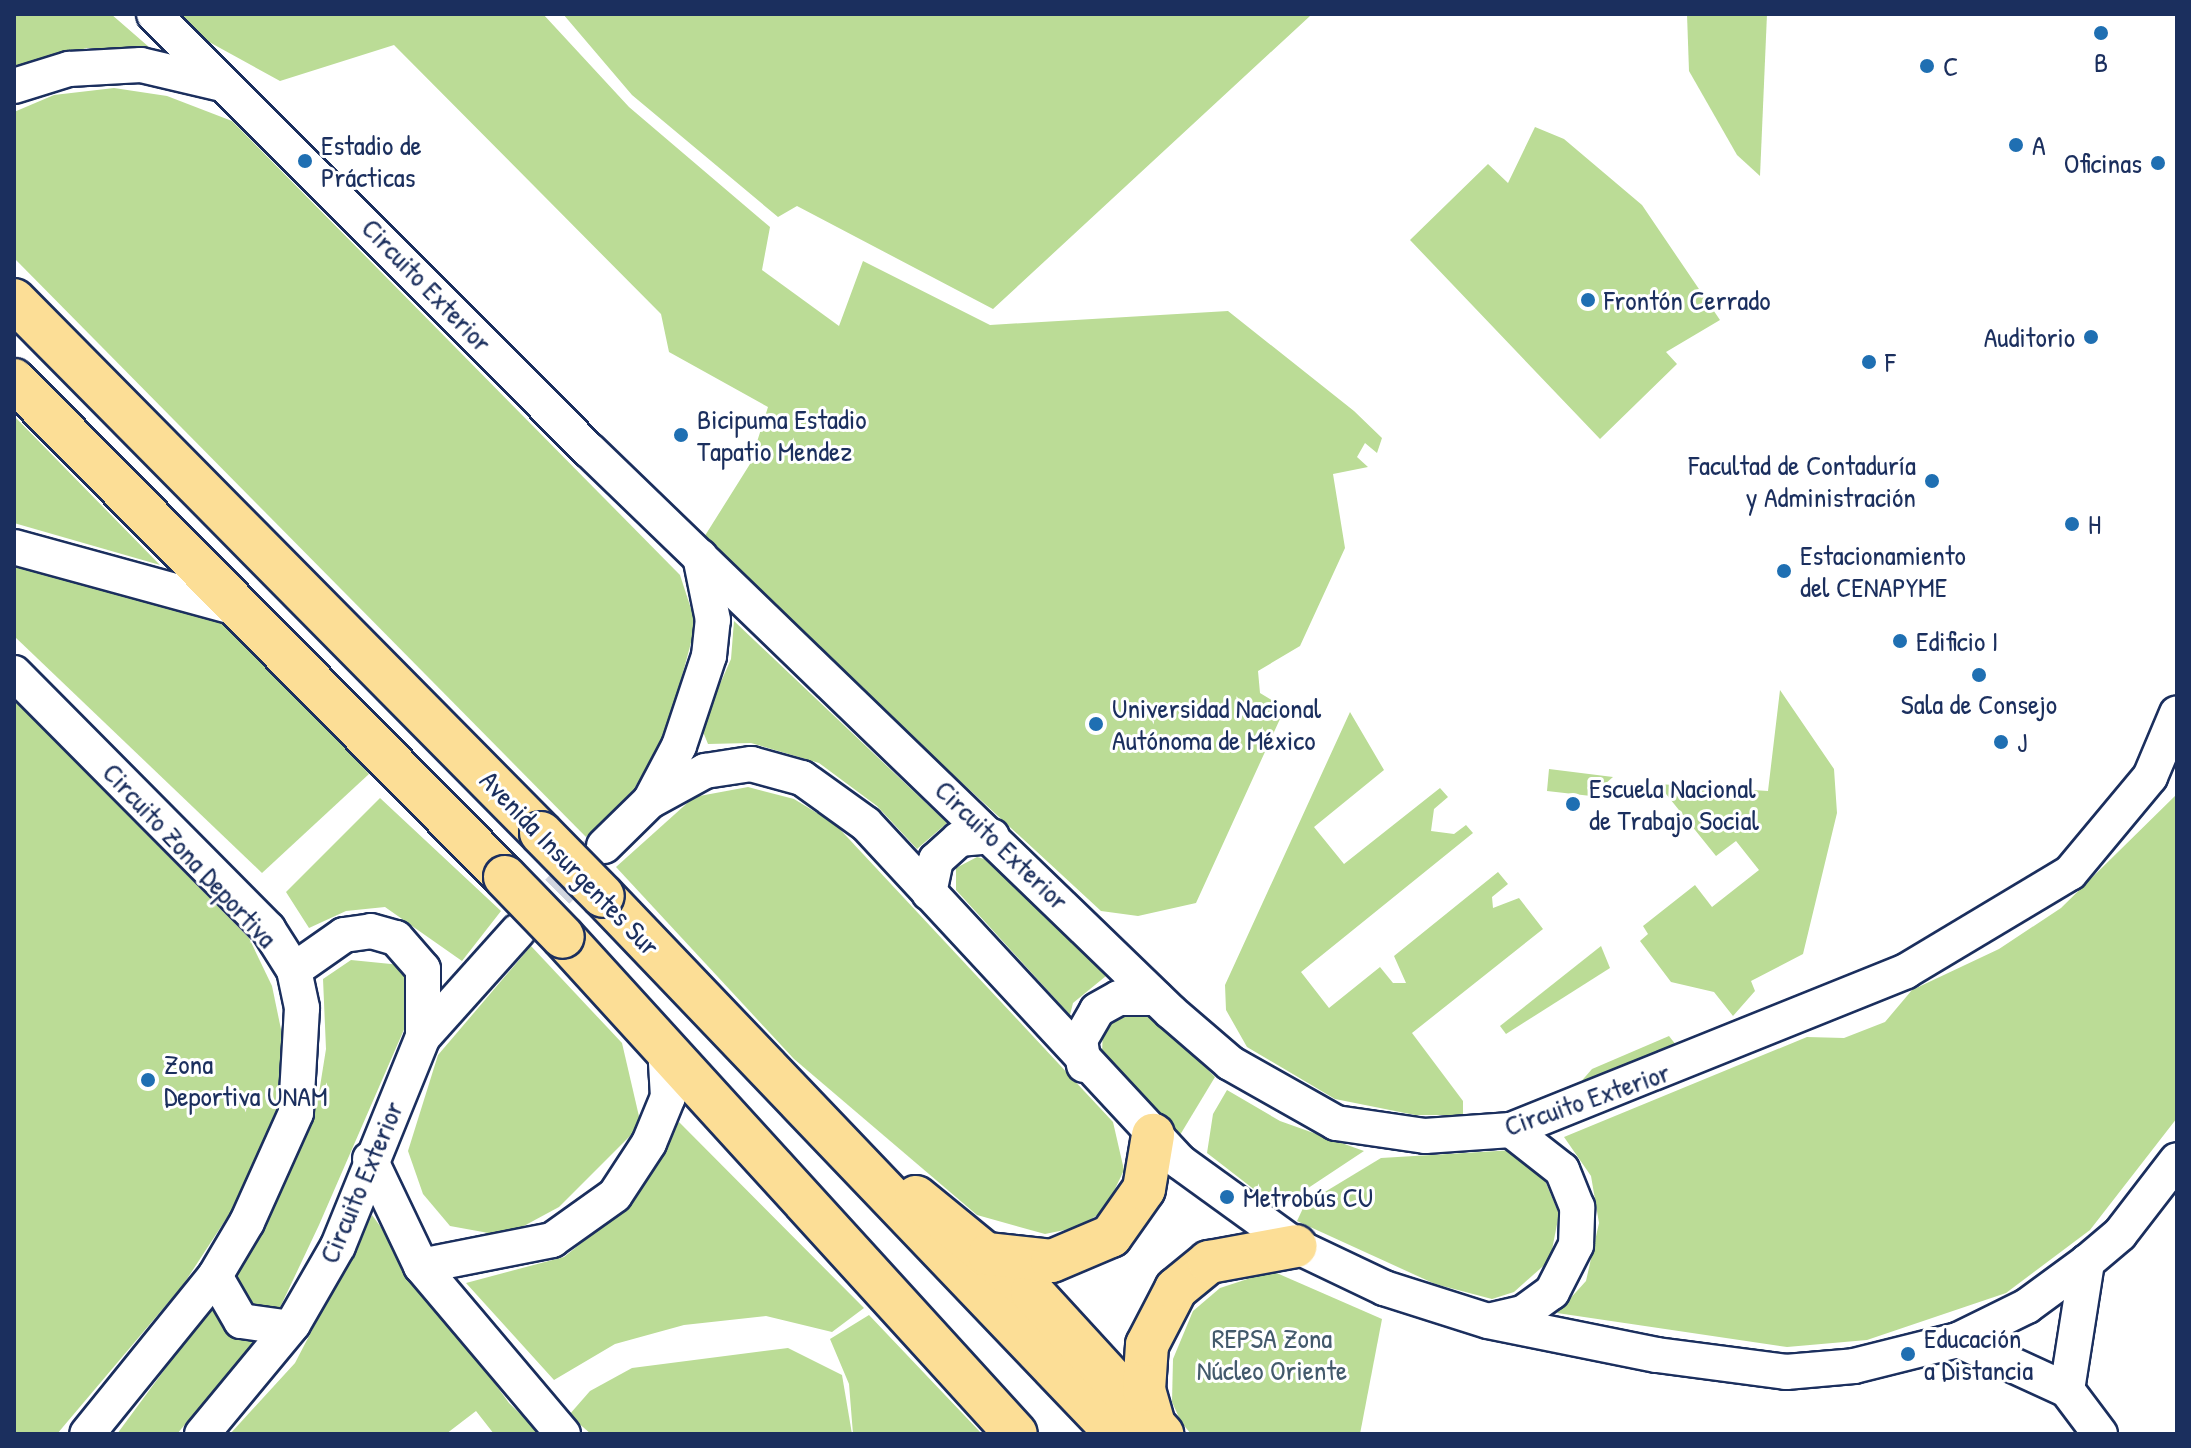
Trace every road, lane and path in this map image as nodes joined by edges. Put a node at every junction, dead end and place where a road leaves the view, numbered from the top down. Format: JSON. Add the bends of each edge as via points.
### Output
{"nodes":[{"id":1,"x":154,"y":14,"type":"edge"},
{"id":2,"x":223,"y":84,"type":"junction"},
{"id":3,"x":14,"y":86,"type":"edge"},
{"id":4,"x":14,"y":300,"type":"edge"},
{"id":5,"x":14,"y":380,"type":"edge"},
{"id":6,"x":14,"y":547,"type":"edge"},
{"id":7,"x":700,"y":556,"type":"junction"},
{"id":8,"x":242,"y":609,"type":"junction"},
{"id":9,"x":14,"y":673,"type":"edge"},
{"id":10,"x":2177,"y":713,"type":"edge"},
{"id":11,"x":2163,"y":772,"type":"edge"},
{"id":12,"x":650,"y":801,"type":"junction"},
{"id":13,"x":992,"y":836,"type":"junction"},
{"id":14,"x":604,"y":846,"type":"tunnel mouth"},
{"id":15,"x":929,"y":893,"type":"junction"},
{"id":16,"x":518,"y":931,"type":"tunnel mouth"},
{"id":17,"x":294,"y":970,"type":"junction"},
{"id":18,"x":1156,"y":998,"type":"junction"},
{"id":19,"x":423,"y":1037,"type":"junction"},
{"id":20,"x":665,"y":1047,"type":"junction"},
{"id":21,"x":1084,"y":1065,"type":"junction"},
{"id":22,"x":804,"y":1103,"type":"junction"},
{"id":23,"x":1511,"y":1130,"type":"junction"},
{"id":24,"x":1153,"y":1135,"type":"junction"},
{"id":25,"x":370,"y":1159,"type":"junction"},
{"id":26,"x":2177,"y":1160,"type":"edge"},
{"id":27,"x":1296,"y":1246,"type":"junction"},
{"id":28,"x":989,"y":1254,"type":"junction"},
{"id":29,"x":2087,"y":1262,"type":"junction"},
{"id":30,"x":421,"y":1266,"type":"junction"},
{"id":31,"x":215,"y":1276,"type":"junction"},
{"id":32,"x":1488,"y":1321,"type":"junction"},
{"id":33,"x":290,"y":1328,"type":"junction"},
{"id":34,"x":1958,"y":1340,"type":"junction"},
{"id":35,"x":2067,"y":1390,"type":"junction"},
{"id":36,"x":1144,"y":1430,"type":"edge"},
{"id":37,"x":87,"y":1434,"type":"edge"},
{"id":38,"x":202,"y":1434,"type":"edge"},
{"id":39,"x":563,"y":1434,"type":"edge"},
{"id":40,"x":1016,"y":1434,"type":"edge"},
{"id":41,"x":2100,"y":1434,"type":"edge"}],
"edges":[{"from":1,"to":2,"type":"street","name":"Circuito Exterior"},
{"from":2,"to":3,"type":"street","via":[[141,65],[69,69]]},
{"from":2,"to":7,"type":"street","name":"Circuito Exterior"},
{"from":4,"to":22,"type":"main road","name":"Avenida Insurgentes Sur","bridge":true},
{"from":5,"to":8,"type":"main road","name":"Avenida Insurgentes Sur"},
{"from":6,"to":8,"type":"street"},
{"from":7,"to":12,"type":"street","via":[[713,620],[709,656],[679,746]]},
{"from":7,"to":13,"type":"street","name":"Circuito Exterior"},
{"from":8,"to":20,"type":"main road","name":"Avenida Insurgentes Sur","bridge":true},
{"from":9,"to":17,"type":"street","name":"Circuito Zona Deportiva","via":[[268,929]]},
{"from":10,"to":11,"type":"street","name":"Circuito Exterior"},
{"from":11,"to":23,"type":"street","name":"Circuito Exterior","via":[[2070,873],[1963,941],[1731,1046]]},
{"from":12,"to":14,"type":"street"},
{"from":12,"to":15,"type":"street","via":[[705,771],[736,767],[802,778],[866,824]]},
{"from":13,"to":15,"type":"street","via":[[959,839],[936,860]]},
{"from":13,"to":18,"type":"street","name":"Circuito Exterior"},
{"from":15,"to":21,"type":"street"},
{"from":16,"to":19,"type":"street","name":"Circuito Exterior"},
{"from":17,"to":19,"type":"street","via":[[344,935],[371,931],[396,938],[423,969]]},
{"from":17,"to":31,"type":"street","name":"Circuito Zona Deportiva","via":[[305,1032],[296,1113]]},
{"from":18,"to":21,"type":"street","via":[[1119,998],[1097,1010],[1080,1040]]},
{"from":18,"to":23,"type":"street","name":"Circuito Exterior","via":[[1230,1063],[1336,1123],[1425,1136]]},
{"from":19,"to":25,"type":"street","name":"Circuito Exterior"},
{"from":20,"to":30,"type":"street","via":[[668,1097],[649,1143],[615,1195],[552,1240]]},
{"from":20,"to":40,"type":"main road","name":"Avenida Insurgentes Sur"},
{"from":21,"to":24,"type":"street"},
{"from":22,"to":28,"type":"main road"},
{"from":22,"to":36,"type":"main road","name":"Avenida Insurgentes Sur"},
{"from":23,"to":32,"type":"street","via":[[1538,1144],[1562,1170],[1577,1207],[1576,1245],[1552,1292],[1523,1313]]},
{"from":24,"to":27,"type":"street"},
{"from":24,"to":28,"type":"main road","via":[[1144,1189],[1111,1236],[1052,1261]]},
{"from":25,"to":30,"type":"street"},
{"from":25,"to":33,"type":"street","name":"Circuito Exterior","via":[[338,1246]]},
{"from":26,"to":29,"type":"street","via":[[2120,1234]]},
{"from":27,"to":32,"type":"street","via":[[1384,1288]]},
{"from":27,"to":36,"type":"main road","via":[[1209,1262],[1176,1289],[1147,1345]]},
{"from":28,"to":36,"type":"main road"},
{"from":29,"to":34,"type":"street","via":[[2027,1306]]},
{"from":29,"to":35,"type":"street"},
{"from":30,"to":39,"type":"street"},
{"from":31,"to":33,"type":"street","via":[[241,1321]]},
{"from":31,"to":37,"type":"street","name":"Circuito Zona Deportiva"},
{"from":32,"to":34,"type":"street","via":[[1742,1371],[1854,1366]]},
{"from":33,"to":38,"type":"street","name":"Circuito Exterior"},
{"from":34,"to":35,"type":"street"},
{"from":35,"to":41,"type":"street"}]}
